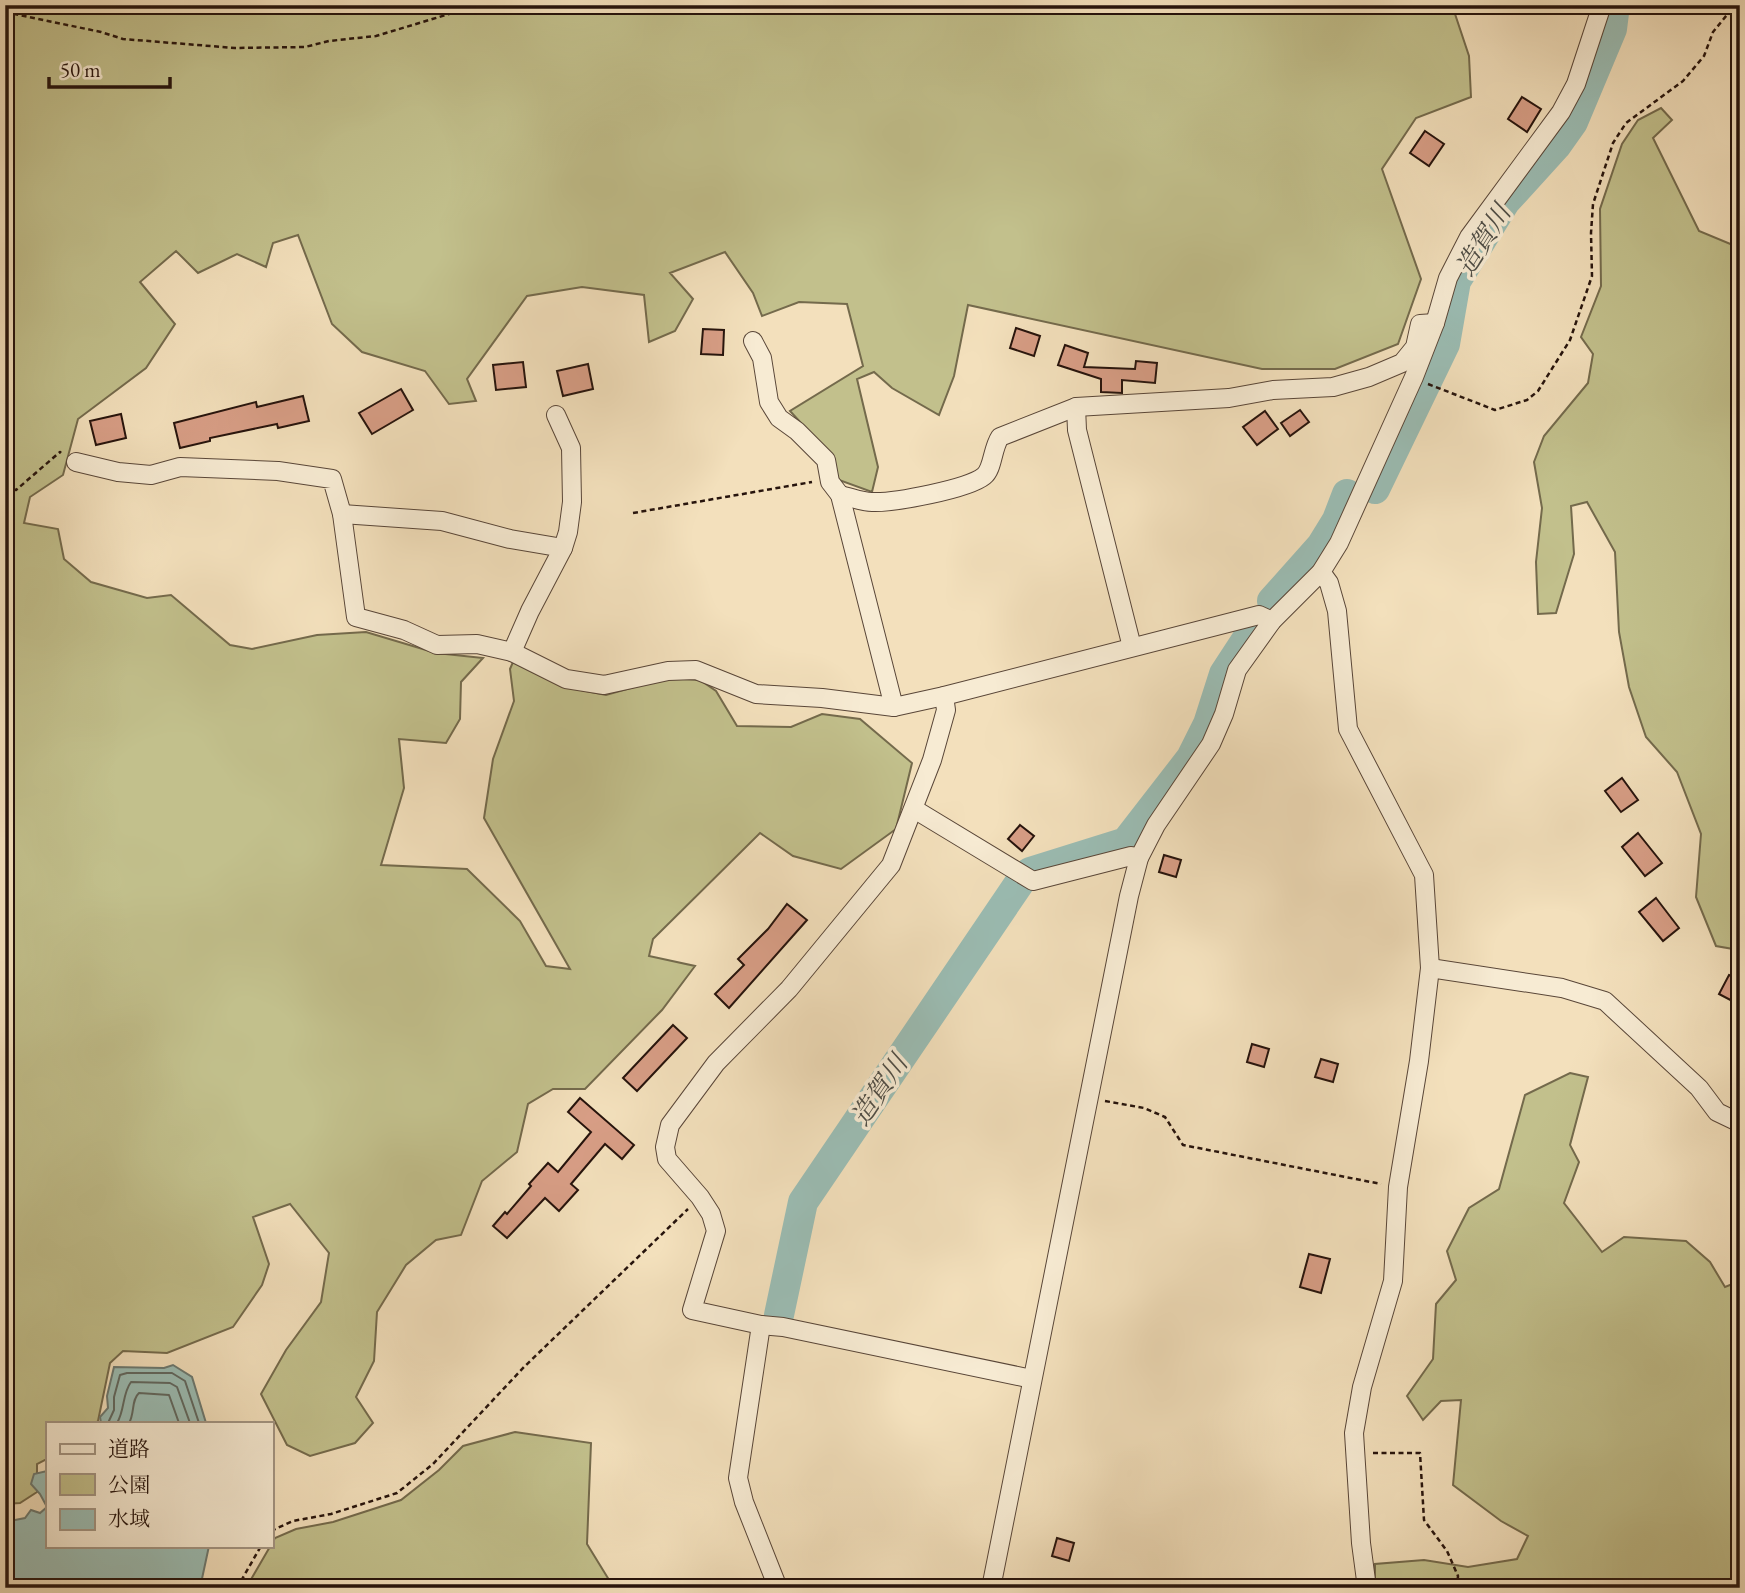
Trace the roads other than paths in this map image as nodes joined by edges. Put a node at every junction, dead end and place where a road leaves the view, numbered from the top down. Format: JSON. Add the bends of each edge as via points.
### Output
{"nodes":[{"id":1,"x":1602,"y":5,"type":"edge"},
{"id":2,"x":1435,"y":323,"type":"junction"},
{"id":3,"x":753,"y":341,"type":"dead end"},
{"id":4,"x":1076,"y":407,"type":"junction"},
{"id":5,"x":556,"y":415,"type":"dead end"},
{"id":6,"x":76,"y":462,"type":"road end"},
{"id":7,"x":835,"y":488,"type":"junction"},
{"id":8,"x":342,"y":514,"type":"junction"},
{"id":9,"x":563,"y":548,"type":"junction"},
{"id":10,"x":1321,"y":572,"type":"junction"},
{"id":11,"x":1272,"y":621,"type":"junction"},
{"id":12,"x":1132,"y":647,"type":"junction"},
{"id":13,"x":512,"y":652,"type":"junction"},
{"id":14,"x":944,"y":696,"type":"junction"},
{"id":15,"x":894,"y":707,"type":"junction"},
{"id":16,"x":914,"y":809,"type":"junction"},
{"id":17,"x":1139,"y":858,"type":"junction"},
{"id":18,"x":1430,"y":968,"type":"junction"},
{"id":19,"x":1740,"y":1123,"type":"edge"},
{"id":20,"x":761,"y":1325,"type":"junction"},
{"id":21,"x":1032,"y":1379,"type":"junction"},
{"id":22,"x":778,"y":1588,"type":"edge"},
{"id":23,"x":991,"y":1588,"type":"edge"},
{"id":24,"x":1367,"y":1588,"type":"edge"}],
"edges":[{"from":1,"to":2,"type":"street","via":[[1576,83],[1561,112],[1469,237],[1448,278]]},
{"from":2,"to":4,"type":"street","via":[[1420,324],[1415,347],[1402,363],[1333,387]]},
{"from":2,"to":10,"type":"street","via":[[1402,406]]},
{"from":3,"to":7,"type":"street","via":[[762,358],[769,402],[779,418],[826,460]]},
{"from":4,"to":7,"type":"street","via":[[1000,437],[983,478],[894,501],[870,502]]},
{"from":4,"to":12,"type":"street","via":[[1077,430]]},
{"from":5,"to":9,"type":"street","via":[[571,448],[572,502]]},
{"from":6,"to":8,"type":"street","via":[[151,475],[180,467],[278,471],[332,479]]},
{"from":7,"to":15,"type":"street"},
{"from":8,"to":9,"type":"street","via":[[442,521]]},
{"from":8,"to":13,"type":"street","via":[[356,617],[437,645],[477,644]]},
{"from":9,"to":13,"type":"street"},
{"from":10,"to":11,"type":"street"},
{"from":10,"to":18,"type":"street","via":[[1337,611],[1348,729],[1424,875]]},
{"from":11,"to":12,"type":"street","via":[[1259,615]]},
{"from":11,"to":17,"type":"street","via":[[1237,670],[1211,744]]},
{"from":12,"to":14,"type":"street"},
{"from":13,"to":15,"type":"street","via":[[566,679],[604,685],[668,671],[696,670],[756,694]]},
{"from":14,"to":15,"type":"street"},
{"from":14,"to":16,"type":"street","via":[[946,710]]},
{"from":16,"to":17,"type":"street","via":[[1033,881],[1131,856]]},
{"from":16,"to":20,"type":"street","via":[[891,865],[789,989],[716,1063],[670,1125],[667,1159],[700,1197],[716,1231],[691,1310]]},
{"from":17,"to":21,"type":"street"},
{"from":18,"to":19,"type":"street","via":[[1562,988],[1605,1001],[1699,1088],[1717,1112]]},
{"from":18,"to":24,"type":"street","via":[[1398,1187],[1393,1281],[1362,1387],[1354,1433]]},
{"from":20,"to":21,"type":"street"},
{"from":20,"to":22,"type":"street","via":[[738,1478]]},
{"from":21,"to":23,"type":"street"}]}
